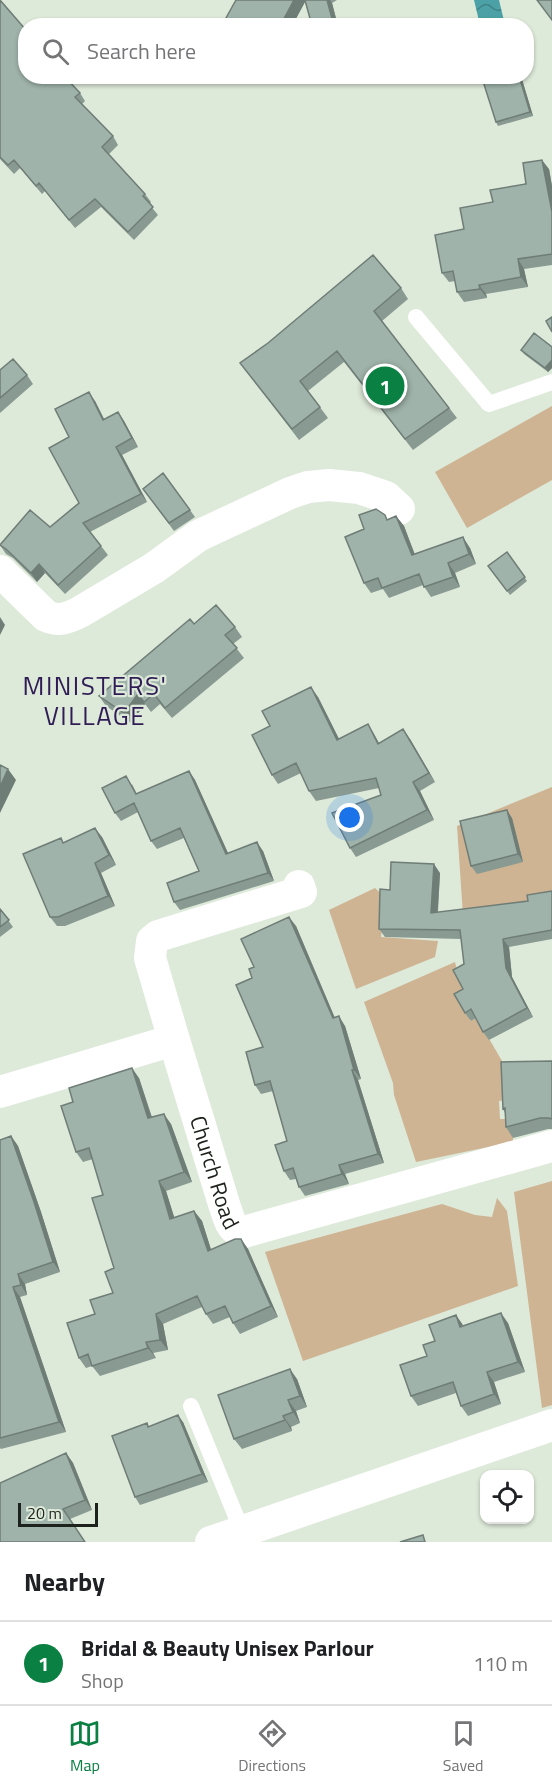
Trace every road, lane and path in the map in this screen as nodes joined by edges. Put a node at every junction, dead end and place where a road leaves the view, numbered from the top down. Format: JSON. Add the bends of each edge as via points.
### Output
{"nodes":[{"id":1,"x":416,"y":316,"type":"dead end"},
{"id":2,"x":552,"y":382,"type":"edge"},
{"id":3,"x":399,"y":509,"type":"dead end"},
{"id":4,"x":0,"y":571,"type":"edge"},
{"id":5,"x":299,"y":886,"type":"dead end"},
{"id":6,"x":174,"y":1040,"type":"junction"},
{"id":7,"x":0,"y":1092,"type":"edge"},
{"id":8,"x":552,"y":1146,"type":"edge"},
{"id":9,"x":191,"y":1406,"type":"dead end"},
{"id":10,"x":552,"y":1425,"type":"edge"},
{"id":11,"x":242,"y":1531,"type":"junction"},
{"id":12,"x":211,"y":1542,"type":"edge"}],
"edges":[{"from":1,"to":2,"type":"lane","via":[[489,405]]},
{"from":3,"to":4,"type":"street","via":[[386,497],[359,488],[330,485],[290,493],[198,536],[154,568],[68,618],[54,620],[46,616]]},
{"from":5,"to":6,"type":"street","via":[[301,892],[152,941],[150,958]]},
{"from":6,"to":7,"type":"street"},
{"from":6,"to":8,"type":"street","name":"Church Road","via":[[230,1222],[238,1232]]},
{"from":9,"to":11,"type":"lane"},
{"from":10,"to":11,"type":"street"},
{"from":11,"to":12,"type":"street"}]}
